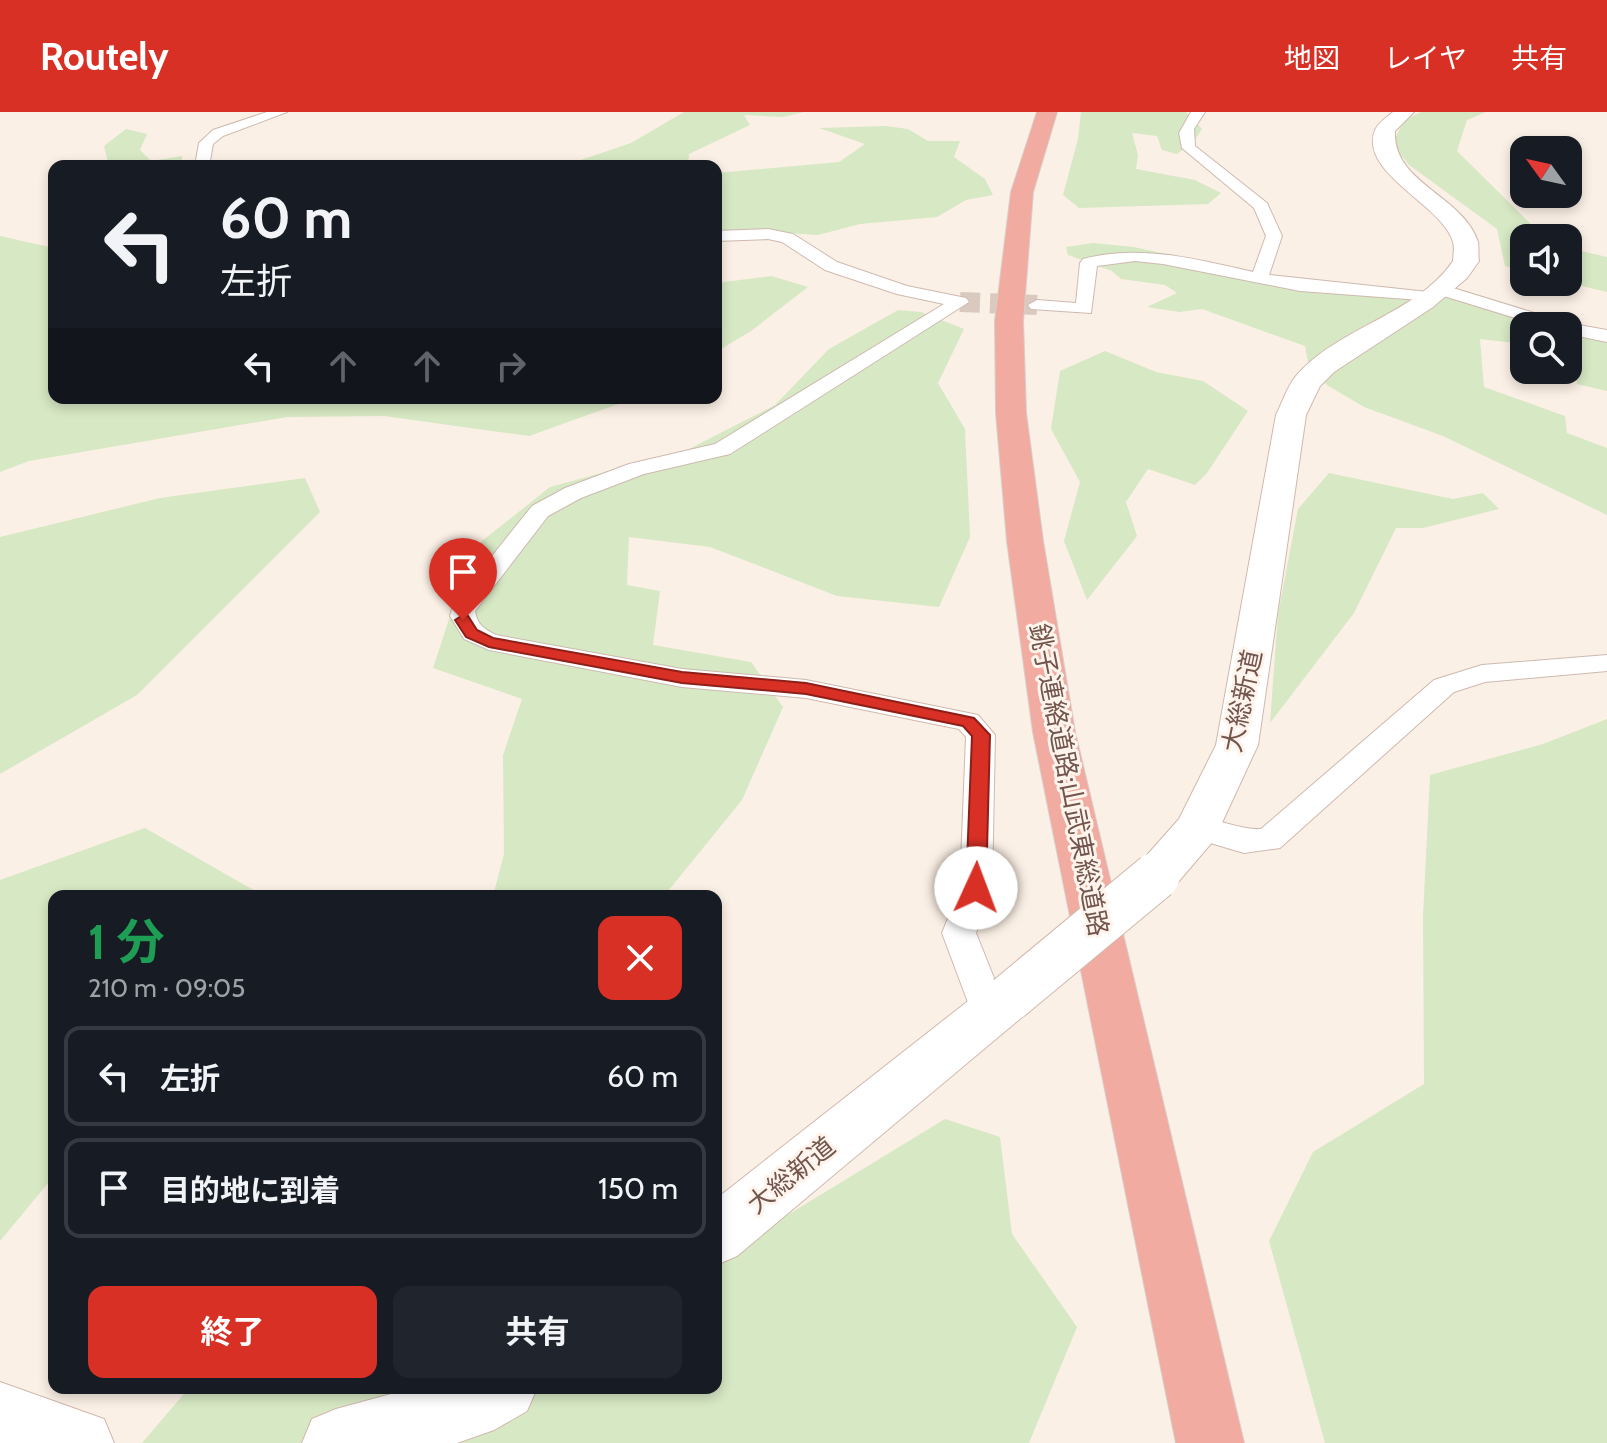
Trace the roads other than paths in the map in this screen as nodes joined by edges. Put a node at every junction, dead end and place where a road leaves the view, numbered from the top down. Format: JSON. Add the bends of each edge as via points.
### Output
{"nodes":[{"id":1,"x":280,"y":112,"type":"edge"},
{"id":2,"x":1047,"y":112,"type":"edge"},
{"id":3,"x":1198,"y":112,"type":"edge"},
{"id":4,"x":1404,"y":112,"type":"edge"},
{"id":5,"x":203,"y":160,"type":"edge"},
{"id":6,"x":722,"y":236,"type":"edge"},
{"id":7,"x":1259,"y":279,"type":"junction"},
{"id":8,"x":1434,"y":293,"type":"junction"},
{"id":9,"x":1037,"y":305,"type":"tunnel mouth"},
{"id":10,"x":1510,"y":313,"type":"edge"},
{"id":11,"x":1582,"y":331,"type":"edge"},
{"id":12,"x":1607,"y":336,"type":"edge"},
{"id":13,"x":1607,"y":643,"type":"edge"},
{"id":14,"x":1607,"y":663,"type":"edge"},
{"id":15,"x":1567,"y":666,"type":"junction"},
{"id":16,"x":1198,"y":828,"type":"junction"},
{"id":17,"x":999,"y":1006,"type":"junction"},
{"id":18,"x":722,"y":1231,"type":"edge"},
{"id":19,"x":493,"y":1394,"type":"edge"},
{"id":20,"x":0,"y":1416,"type":"edge"},
{"id":21,"x":80,"y":1443,"type":"edge"},
{"id":22,"x":336,"y":1443,"type":"edge"},
{"id":23,"x":1210,"y":1443,"type":"edge"}],
"edges":[{"from":1,"to":5,"type":"street","via":[[218,133],[206,143]]},
{"from":2,"to":23,"type":"highway","name":"銚子連絡道路;山武東総道路","via":[[1022,192],[1015,241],[1009,321],[1016,455],[1054,732]]},
{"from":3,"to":7,"type":"street","via":[[1187,127],[1189,148],[1261,206],[1274,236]]},
{"from":4,"to":8,"type":"street","name":"大総新道","via":[[1381,137],[1387,155],[1458,228],[1466,244],[1467,260],[1451,282]]},
{"from":6,"to":17,"type":"street","via":[[787,238],[831,266],[960,302],[722,449],[637,469],[540,511],[462,610],[463,620],[471,633],[489,642],[682,678],[806,689],[968,722],[981,735],[976,888],[959,933]]},
{"from":7,"to":8,"type":"street"},
{"from":7,"to":9,"type":"street","via":[[1177,262],[1104,256],[1089,263],[1085,309]]},
{"from":8,"to":10,"type":"street"},
{"from":8,"to":16,"type":"street","name":"大総新道","via":[[1324,366],[1307,382],[1291,415],[1237,745]]},
{"from":11,"to":12,"type":"street"},
{"from":13,"to":15,"type":"street","via":[[1569,646]]},
{"from":14,"to":15,"type":"street"},
{"from":15,"to":16,"type":"street","via":[[1482,674],[1444,686],[1269,840],[1244,842]]},
{"from":16,"to":17,"type":"street","name":"大総新道","bridge":true,"via":[[1156,876]]},
{"from":17,"to":18,"type":"street","name":"大総新道"},
{"from":19,"to":22,"type":"street","via":[[470,1406]]},
{"from":20,"to":21,"type":"street"}]}
